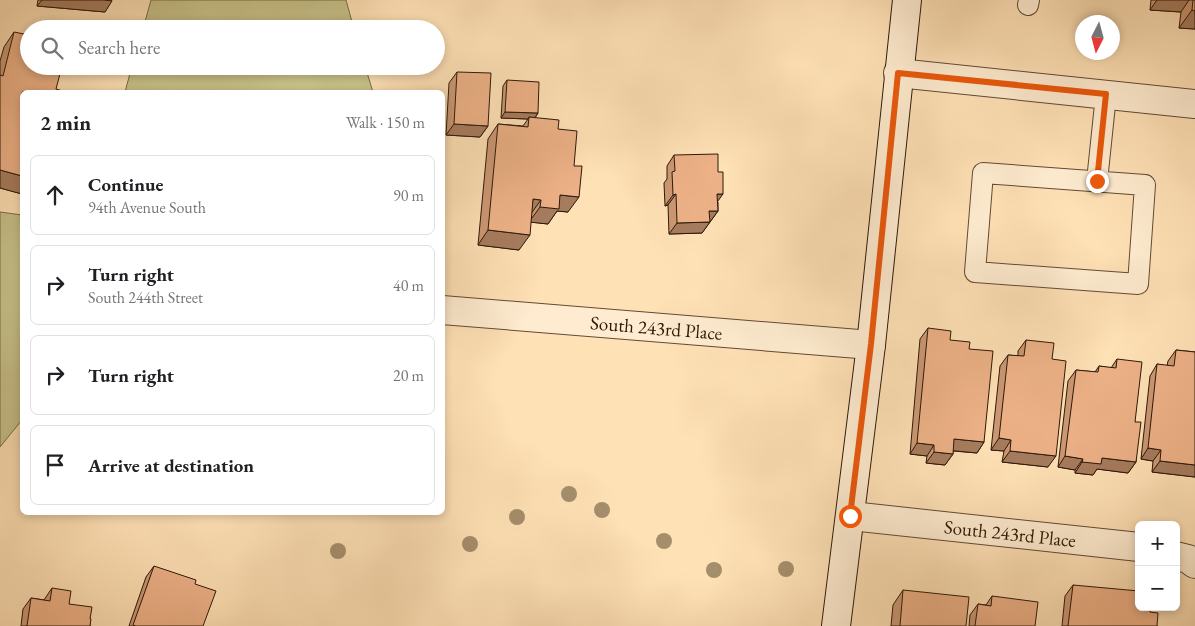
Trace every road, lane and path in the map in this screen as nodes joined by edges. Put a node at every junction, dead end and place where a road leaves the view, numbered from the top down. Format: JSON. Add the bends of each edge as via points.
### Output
{"nodes":[{"id":1,"x":907,"y":0,"type":"edge"},
{"id":2,"x":898,"y":73,"type":"junction"},
{"id":3,"x":1106,"y":94,"type":"junction"},
{"id":4,"x":1195,"y":104,"type":"edge"},
{"id":5,"x":1097,"y":181,"type":"junction"},
{"id":6,"x":445,"y":310,"type":"edge"},
{"id":7,"x":871,"y":344,"type":"junction"},
{"id":8,"x":850,"y":516,"type":"junction"},
{"id":9,"x":1135,"y":548,"type":"edge"},
{"id":10,"x":1180,"y":557,"type":"edge"},
{"id":11,"x":1195,"y":564,"type":"edge"},
{"id":12,"x":836,"y":626,"type":"edge"}],
"edges":[{"from":1,"to":2,"type":"street"},
{"from":2,"to":3,"type":"street"},
{"from":2,"to":7,"type":"street"},
{"from":3,"to":4,"type":"street"},
{"from":3,"to":5,"type":"lane"},
{"from":5,"to":5,"type":"lane","via":[[1145,185],[1138,284],[975,272],[983,173]]},
{"from":6,"to":7,"type":"street","name":"South 243rd Place"},
{"from":7,"to":8,"type":"street"},
{"from":8,"to":9,"type":"street","name":"South 243rd Place"},
{"from":8,"to":12,"type":"street"},
{"from":10,"to":11,"type":"street"}]}
